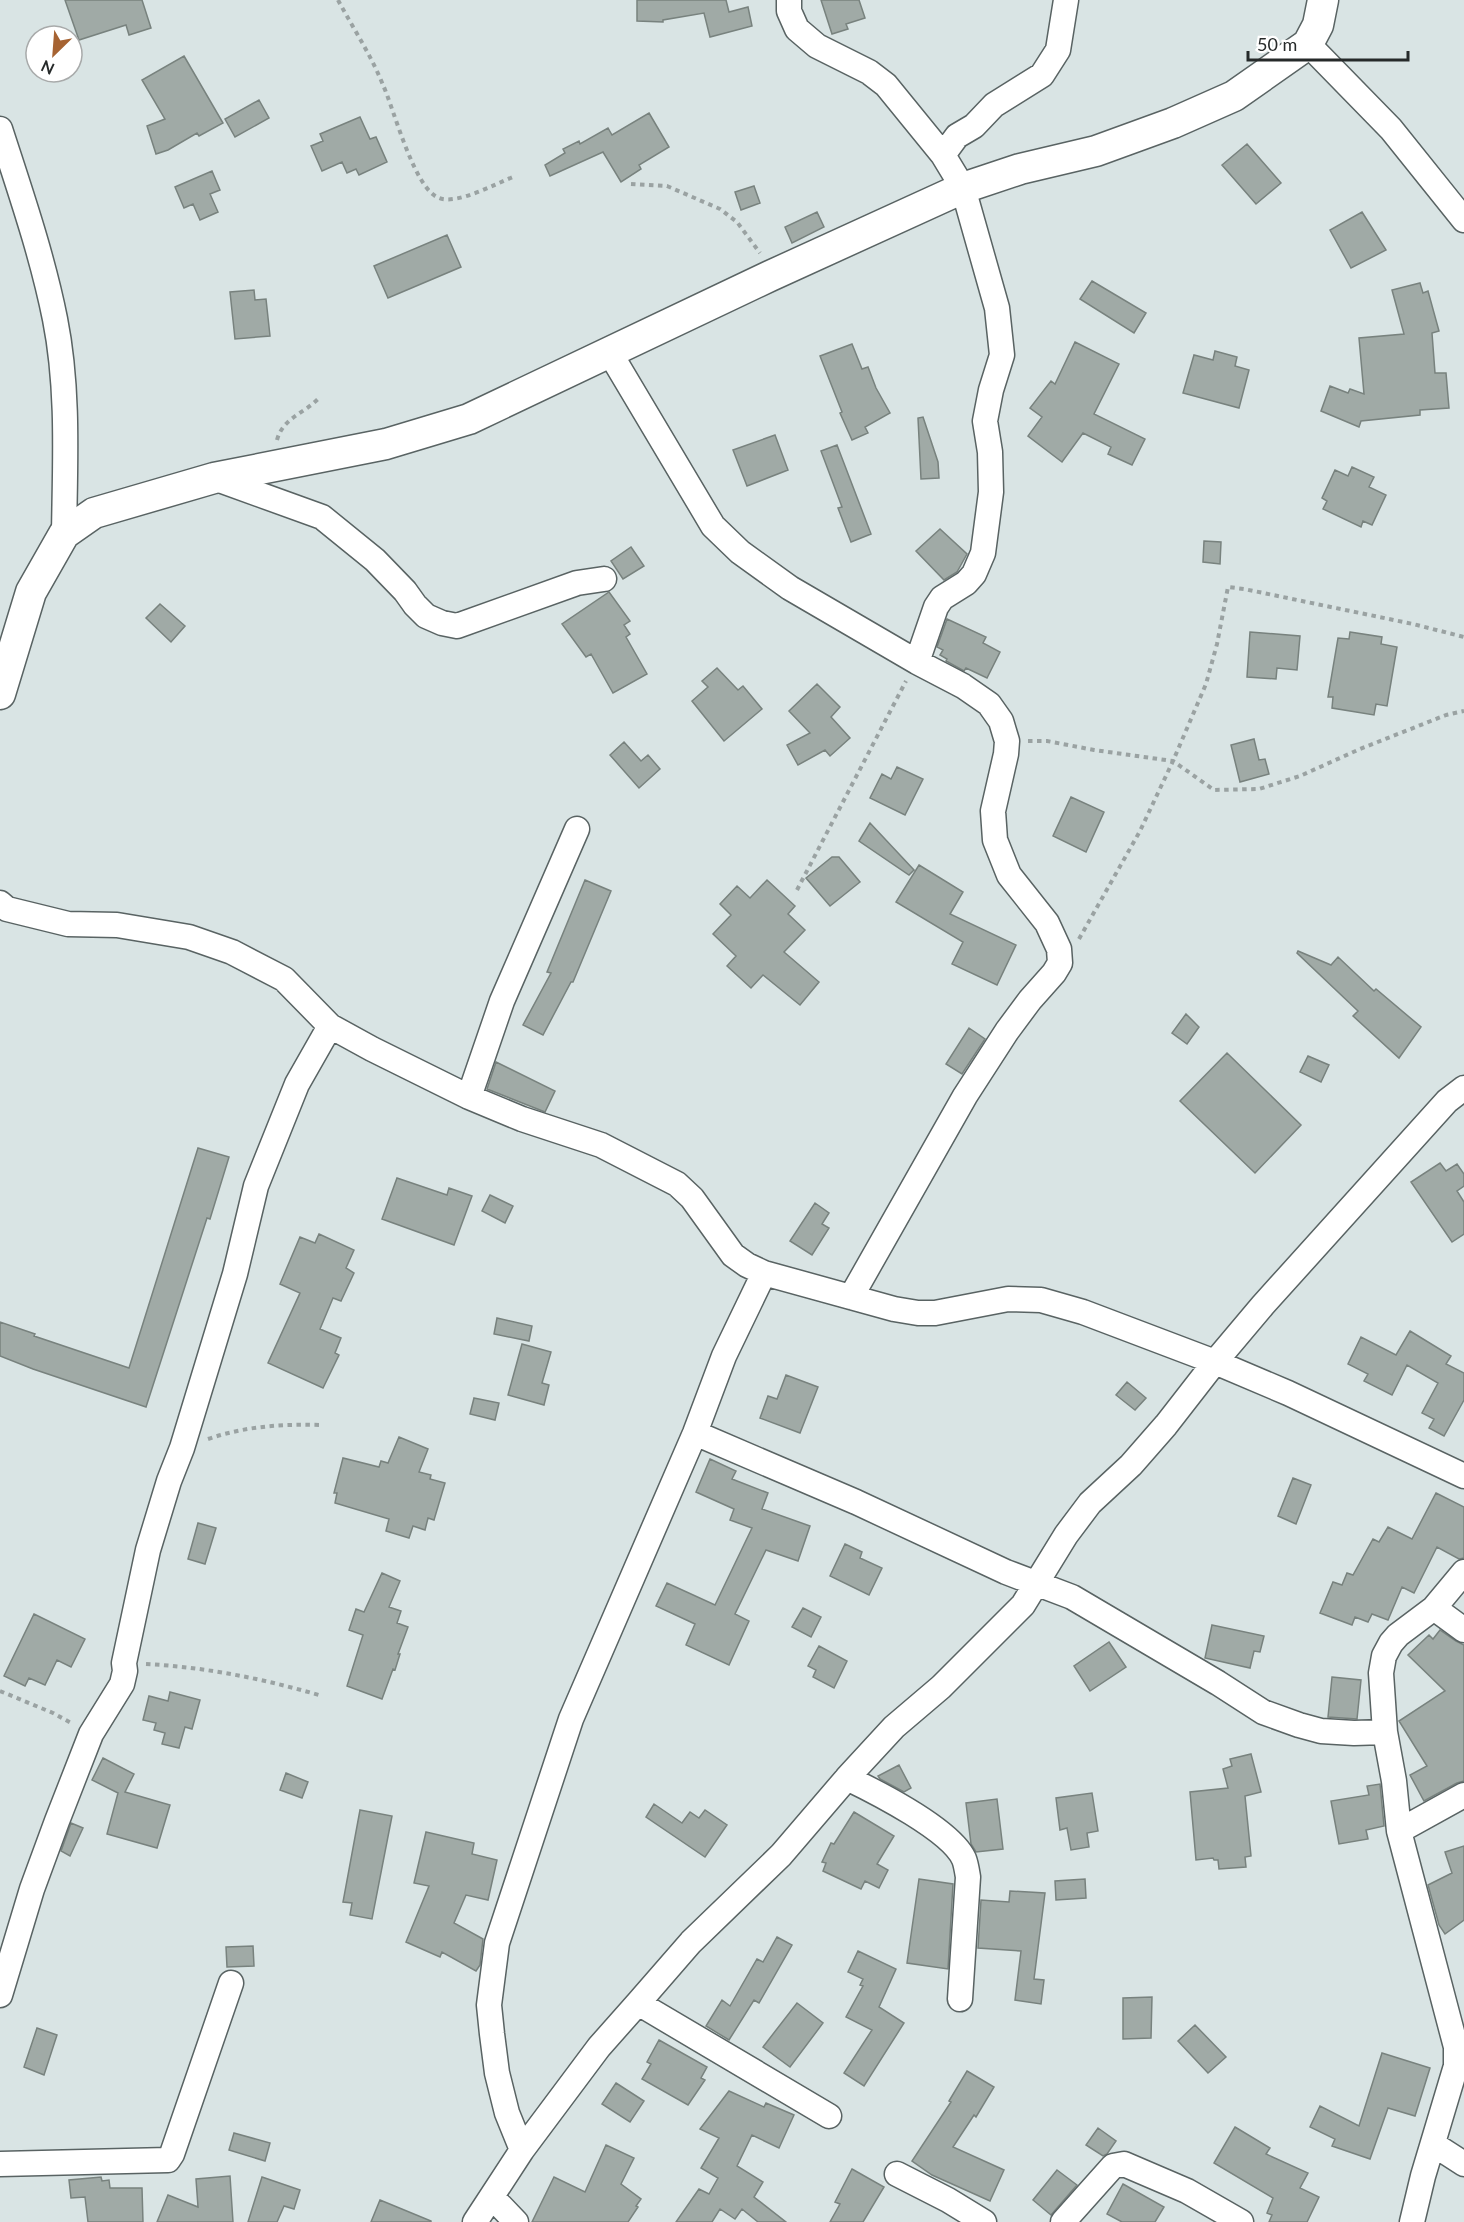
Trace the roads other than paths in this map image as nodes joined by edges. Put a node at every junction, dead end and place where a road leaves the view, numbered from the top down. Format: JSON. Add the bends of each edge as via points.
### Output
{"nodes":[{"id":1,"x":789,"y":0,"type":"edge"},
{"id":2,"x":1066,"y":0,"type":"edge"},
{"id":3,"x":1323,"y":0,"type":"edge"},
{"id":4,"x":1308,"y":44,"type":"junction"},
{"id":5,"x":0,"y":129,"type":"edge"},
{"id":6,"x":943,"y":155,"type":"junction"},
{"id":7,"x":963,"y":188,"type":"junction"},
{"id":8,"x":1464,"y":220,"type":"edge"},
{"id":9,"x":610,"y":353,"type":"junction"},
{"id":10,"x":214,"y":478,"type":"junction"},
{"id":11,"x":64,"y":534,"type":"junction"},
{"id":12,"x":604,"y":579,"type":"dead end"},
{"id":13,"x":917,"y":662,"type":"junction"},
{"id":14,"x":0,"y":694,"type":"edge"},
{"id":15,"x":577,"y":829,"type":"dead end"},
{"id":16,"x":0,"y":903,"type":"edge"},
{"id":17,"x":330,"y":1026,"type":"junction"},
{"id":18,"x":1464,"y":1088,"type":"edge"},
{"id":19,"x":469,"y":1097,"type":"junction"},
{"id":20,"x":764,"y":1273,"type":"junction"},
{"id":21,"x":851,"y":1297,"type":"junction"},
{"id":22,"x":1215,"y":1362,"type":"junction"},
{"id":23,"x":695,"y":1433,"type":"junction"},
{"id":24,"x":1464,"y":1476,"type":"edge"},
{"id":25,"x":1464,"y":1572,"type":"edge"},
{"id":26,"x":1038,"y":1584,"type":"junction"},
{"id":27,"x":1434,"y":1608,"type":"junction"},
{"id":28,"x":1464,"y":1630,"type":"edge"},
{"id":29,"x":1385,"y":1732,"type":"junction"},
{"id":30,"x":847,"y":1778,"type":"junction"},
{"id":31,"x":1464,"y":1795,"type":"edge"},
{"id":32,"x":1399,"y":1831,"type":"junction"},
{"id":33,"x":231,"y":1983,"type":"dead end"},
{"id":34,"x":0,"y":1995,"type":"edge"},
{"id":35,"x":960,"y":1999,"type":"dead end"},
{"id":36,"x":638,"y":2003,"type":"junction"},
{"id":37,"x":829,"y":2116,"type":"dead end"},
{"id":38,"x":1433,"y":2144,"type":"junction"},
{"id":39,"x":522,"y":2150,"type":"junction"},
{"id":40,"x":0,"y":2164,"type":"edge"},
{"id":41,"x":1464,"y":2164,"type":"edge"},
{"id":42,"x":897,"y":2174,"type":"dead end"},
{"id":43,"x":492,"y":2197,"type":"junction"},
{"id":44,"x":475,"y":2222,"type":"edge"},
{"id":45,"x":516,"y":2222,"type":"edge"},
{"id":46,"x":984,"y":2222,"type":"edge"},
{"id":47,"x":1063,"y":2222,"type":"edge"},
{"id":48,"x":1241,"y":2222,"type":"edge"},
{"id":49,"x":1412,"y":2222,"type":"edge"}],
"edges":[{"from":1,"to":6,"type":"street","via":[[797,29],[817,46],[886,85]]},
{"from":2,"to":6,"type":"street","via":[[1058,50],[1042,75],[994,105],[974,126],[957,136]]},
{"from":3,"to":4,"type":"street","via":[[1318,25]]},
{"from":4,"to":7,"type":"street","via":[[1234,96],[1173,123],[1096,151],[1020,169]]},
{"from":4,"to":8,"type":"street","via":[[1391,129]]},
{"from":5,"to":11,"type":"street","via":[[55,320],[66,458]]},
{"from":6,"to":7,"type":"street"},
{"from":7,"to":9,"type":"street"},
{"from":7,"to":13,"type":"street","via":[[1000,330],[1002,355],[985,421],[990,492],[980,563],[966,583],[942,598],[936,607]]},
{"from":9,"to":10,"type":"street","via":[[469,419],[386,444]]},
{"from":9,"to":13,"type":"street","via":[[712,526],[790,588]]},
{"from":10,"to":11,"type":"street","via":[[94,513]]},
{"from":10,"to":12,"type":"street","via":[[322,517],[375,560],[426,616],[442,623],[457,626],[577,583]]},
{"from":11,"to":14,"type":"street","via":[[31,592]]},
{"from":13,"to":21,"type":"street","via":[[989,704],[1001,721],[1007,741],[993,811],[995,840],[1009,875],[1047,923],[1059,949],[1060,963],[1007,1031],[965,1096]]},
{"from":15,"to":19,"type":"street","via":[[502,1001]]},
{"from":16,"to":17,"type":"street","via":[[7,909],[68,924],[117,925],[179,935],[232,952],[284,979]]},
{"from":17,"to":19,"type":"street"},
{"from":17,"to":34,"type":"street","via":[[297,1084],[256,1186],[235,1274],[148,1550],[123,1684],[91,1734],[32,1889]]},
{"from":18,"to":22,"type":"street","via":[[1447,1101]]},
{"from":19,"to":20,"type":"street","via":[[601,1145],[677,1184],[692,1198],[733,1256]]},
{"from":20,"to":21,"type":"street"},
{"from":20,"to":23,"type":"street","via":[[724,1356]]},
{"from":21,"to":22,"type":"street","via":[[918,1313],[1008,1299],[1041,1300]]},
{"from":22,"to":24,"type":"street","via":[[1288,1392]]},
{"from":22,"to":26,"type":"street","via":[[1167,1425],[1090,1503]]},
{"from":23,"to":26,"type":"street"},
{"from":23,"to":39,"type":"street","via":[[571,1719],[497,1942],[489,2005],[492,2034],[507,2113]]},
{"from":25,"to":27,"type":"street"},
{"from":26,"to":29,"type":"street","via":[[1072,1597],[1116,1622],[1263,1712],[1321,1731]]},
{"from":26,"to":30,"type":"street","via":[[998,1631],[894,1727]]},
{"from":27,"to":28,"type":"street"},
{"from":27,"to":29,"type":"street","via":[[1398,1635],[1384,1656],[1381,1673]]},
{"from":29,"to":32,"type":"street"},
{"from":30,"to":35,"type":"street","via":[[938,1832],[964,1858],[968,1877]]},
{"from":30,"to":36,"type":"street","via":[[781,1855],[691,1942]]},
{"from":31,"to":32,"type":"street"},
{"from":32,"to":38,"type":"street","via":[[1456,2047],[1456,2066]]},
{"from":33,"to":40,"type":"street","via":[[171,2158],[161,2162]]},
{"from":36,"to":37,"type":"street"},
{"from":36,"to":39,"type":"street","via":[[599,2047]]},
{"from":38,"to":41,"type":"street"},
{"from":38,"to":49,"type":"street"},
{"from":39,"to":43,"type":"street"},
{"from":42,"to":46,"type":"street"},
{"from":43,"to":44,"type":"street"},
{"from":43,"to":45,"type":"street"},
{"from":47,"to":48,"type":"street","via":[[1113,2166],[1124,2164],[1187,2191]]}]}
